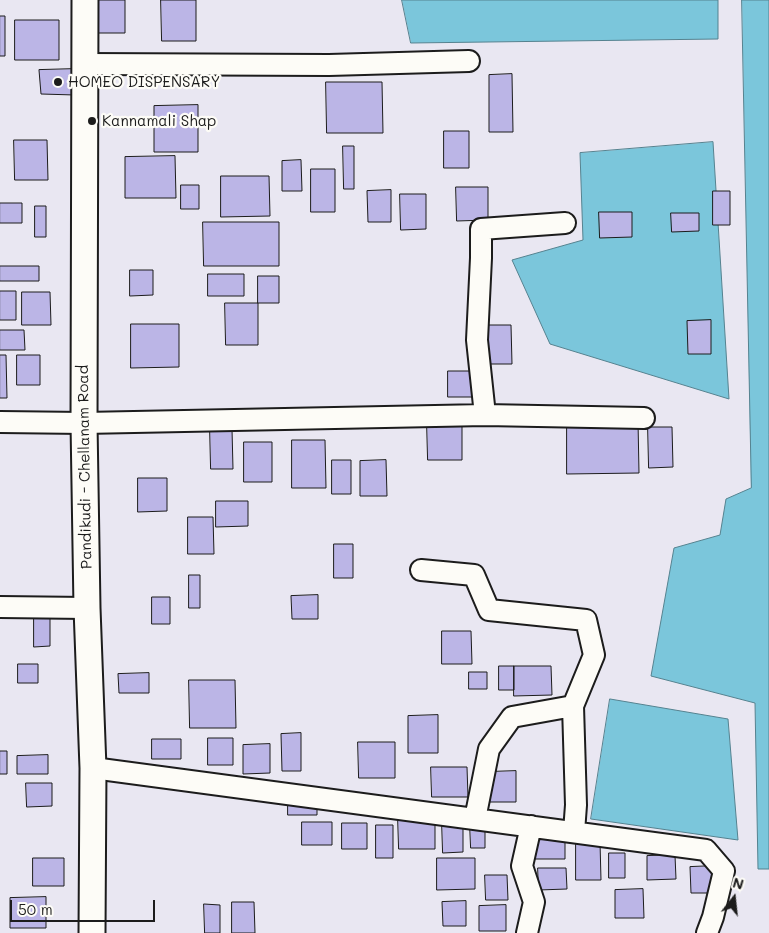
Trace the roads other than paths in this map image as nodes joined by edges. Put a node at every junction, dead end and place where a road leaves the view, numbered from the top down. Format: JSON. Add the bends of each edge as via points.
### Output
{"nodes":[{"id":1,"x":86,"y":0,"type":"edge"},
{"id":2,"x":469,"y":61,"type":"dead end"},
{"id":3,"x":85,"y":64,"type":"junction"},
{"id":4,"x":565,"y":223,"type":"dead end"},
{"id":5,"x":485,"y":414,"type":"junction"},
{"id":6,"x":644,"y":418,"type":"dead end"},
{"id":7,"x":0,"y":422,"type":"edge"},
{"id":8,"x":84,"y":422,"type":"junction"},
{"id":9,"x":420,"y":570,"type":"dead end"},
{"id":10,"x":0,"y":607,"type":"edge"},
{"id":11,"x":87,"y":608,"type":"junction"},
{"id":12,"x":573,"y":706,"type":"junction"},
{"id":13,"x":92,"y":768,"type":"junction"},
{"id":14,"x":475,"y":819,"type":"junction"},
{"id":15,"x":531,"y":826,"type":"junction"},
{"id":16,"x":574,"y":832,"type":"junction"},
{"id":17,"x":92,"y":933,"type":"edge"},
{"id":18,"x":527,"y":933,"type":"edge"},
{"id":19,"x":707,"y":933,"type":"edge"}],
"edges":[{"from":1,"to":3,"type":"main road","name":"Pandikudi - Chellanam Road"},
{"from":2,"to":3,"type":"street","via":[[329,65]]},
{"from":3,"to":8,"type":"main road","name":"Pandikudi - Chellanam Road"},
{"from":4,"to":5,"type":"street","via":[[481,229],[477,340]]},
{"from":5,"to":6,"type":"street"},
{"from":5,"to":8,"type":"street"},
{"from":7,"to":8,"type":"street"},
{"from":8,"to":11,"type":"main road","name":"Pandikudi - Chellanam Road"},
{"from":9,"to":12,"type":"street","via":[[474,574],[490,610],[586,620],[594,655]]},
{"from":10,"to":11,"type":"street"},
{"from":11,"to":13,"type":"main road","name":"Pandikudi - Chellanam Road"},
{"from":12,"to":14,"type":"street","via":[[512,717],[489,749]]},
{"from":12,"to":16,"type":"street"},
{"from":13,"to":14,"type":"street"},
{"from":13,"to":17,"type":"main road","name":"Pandikudi - Chellanam Road"},
{"from":14,"to":15,"type":"street"},
{"from":15,"to":16,"type":"street"},
{"from":15,"to":18,"type":"street","via":[[522,866],[534,902]]},
{"from":16,"to":19,"type":"street","via":[[706,850],[724,871]]}]}
